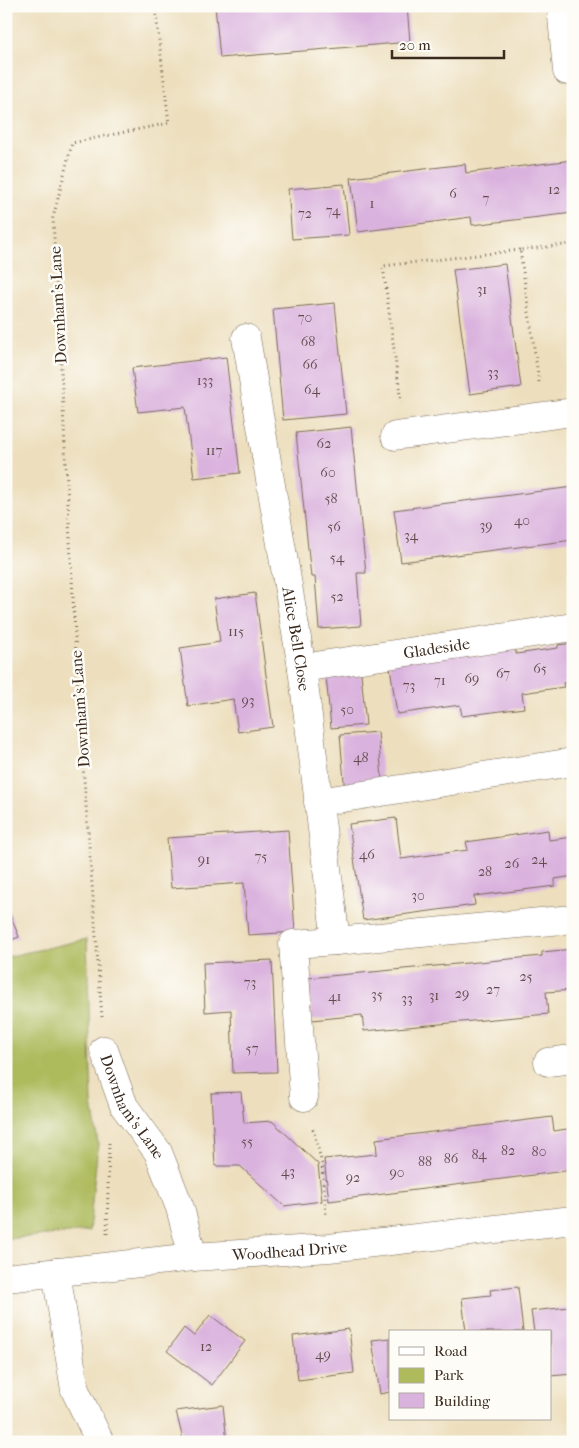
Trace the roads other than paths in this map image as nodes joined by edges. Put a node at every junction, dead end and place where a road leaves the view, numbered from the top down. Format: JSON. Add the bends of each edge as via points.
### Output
{"nodes":[{"id":1,"x":561,"y":6,"type":"edge"},
{"id":2,"x":567,"y":71,"type":"dead end"},
{"id":3,"x":246,"y":338,"type":"dead end"},
{"id":4,"x":573,"y":412,"type":"edge"},
{"id":5,"x":400,"y":435,"type":"road end"},
{"id":6,"x":573,"y":627,"type":"edge"},
{"id":7,"x":302,"y":668,"type":"junction"},
{"id":8,"x":573,"y":762,"type":"edge"},
{"id":9,"x":318,"y":802,"type":"junction"},
{"id":10,"x":573,"y":919,"type":"edge"},
{"id":11,"x":336,"y":941,"type":"junction"},
{"id":12,"x":104,"y":1050,"type":"road end"},
{"id":13,"x":304,"y":1097,"type":"road end"},
{"id":14,"x":573,"y":1220,"type":"edge"},
{"id":15,"x":193,"y":1257,"type":"junction"},
{"id":16,"x":56,"y":1272,"type":"junction"},
{"id":17,"x":6,"y":1278,"type":"edge"},
{"id":18,"x":100,"y":1442,"type":"edge"}],
"edges":[{"from":1,"to":2,"type":"street"},
{"from":3,"to":7,"type":"street","name":"Alice Bell Close"},
{"from":4,"to":5,"type":"street"},
{"from":6,"to":7,"type":"street","name":"Gladeside"},
{"from":7,"to":9,"type":"street","name":"Alice Bell Close"},
{"from":8,"to":9,"type":"street"},
{"from":9,"to":11,"type":"street","name":"Alice Bell Close"},
{"from":10,"to":11,"type":"street"},
{"from":11,"to":13,"type":"street","via":[[293,944]]},
{"from":12,"to":15,"type":"street","name":"Downham's Lane","via":[[124,1106],[158,1152],[180,1208]]},
{"from":14,"to":15,"type":"street","name":"Woodhead Drive","via":[[329,1248]]},
{"from":15,"to":16,"type":"street","name":"Woodhead Drive"},
{"from":16,"to":17,"type":"street","name":"Woodhead Drive"},
{"from":16,"to":18,"type":"street","via":[[75,1390]]}]}
